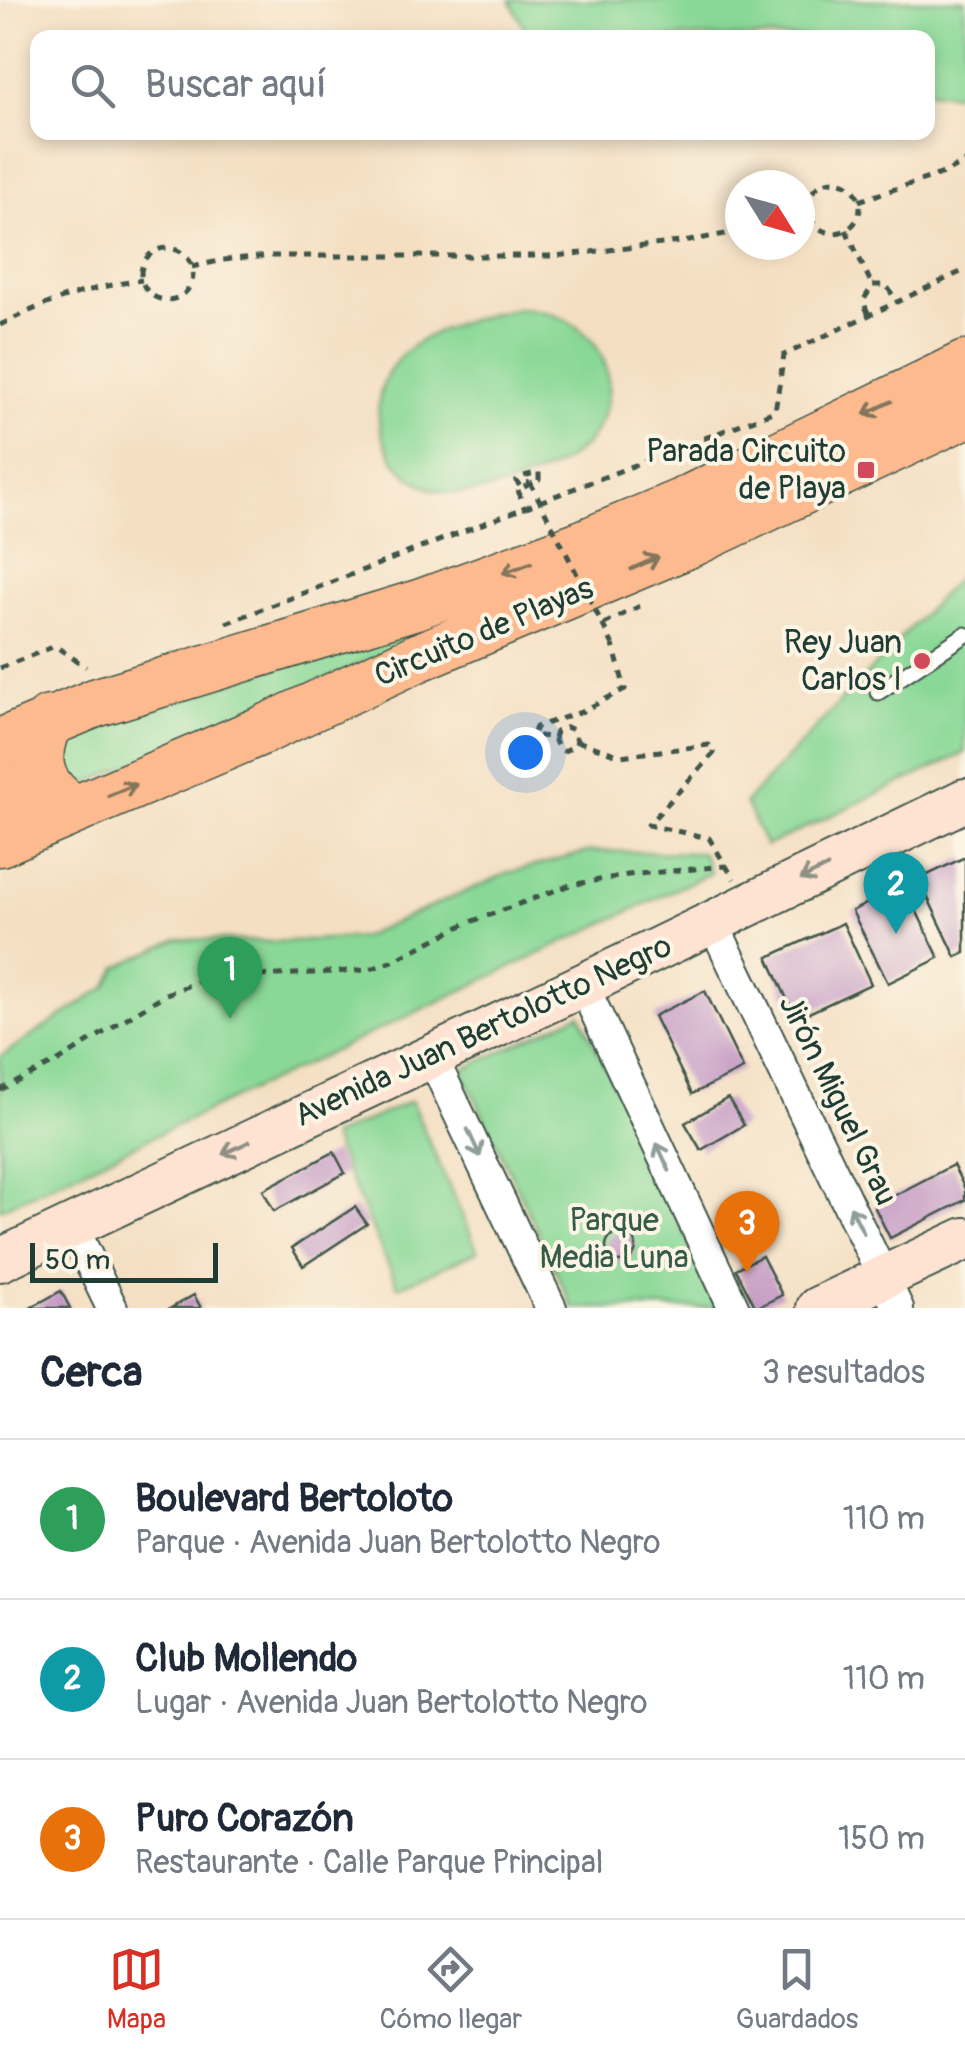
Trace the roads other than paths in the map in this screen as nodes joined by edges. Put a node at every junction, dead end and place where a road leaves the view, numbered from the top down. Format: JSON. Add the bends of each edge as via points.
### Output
{"nodes":[{"id":1,"x":965,"y":365,"type":"edge"},
{"id":2,"x":965,"y":414,"type":"edge"},
{"id":3,"x":965,"y":636,"type":"edge"},
{"id":4,"x":878,"y":692,"type":"dead end"},
{"id":5,"x":49,"y":720,"type":"junction"},
{"id":6,"x":0,"y":743,"type":"edge"},
{"id":7,"x":0,"y":782,"type":"edge"},
{"id":8,"x":965,"y":800,"type":"edge"},
{"id":9,"x":75,"y":810,"type":"junction"},
{"id":10,"x":7,"y":838,"type":"edge"},
{"id":11,"x":713,"y":923,"type":"junction"},
{"id":12,"x":583,"y":985,"type":"junction"},
{"id":13,"x":431,"y":1056,"type":"junction"},
{"id":14,"x":72,"y":1226,"type":"junction"},
{"id":15,"x":965,"y":1238,"type":"edge"},
{"id":16,"x":0,"y":1260,"type":"edge"},
{"id":17,"x":891,"y":1292,"type":"edge"},
{"id":18,"x":112,"y":1308,"type":"edge"},
{"id":19,"x":551,"y":1308,"type":"edge"},
{"id":20,"x":734,"y":1308,"type":"edge"},
{"id":21,"x":818,"y":1308,"type":"edge"}],
"edges":[{"from":1,"to":5,"type":"highway","name":"Circuito de Playas","one_way":true,"via":[[581,545],[420,604]]},
{"from":9,"to":2,"type":"highway","name":"Circuito de Playas","one_way":true,"via":[[695,541]]},
{"from":3,"to":4,"type":"lane"},
{"from":5,"to":6,"type":"highway","name":"Circuito de Playas"},
{"from":5,"to":9,"type":"highway","via":[[38,761],[44,781]]},
{"from":7,"to":10,"type":"highway","via":[[17,816]]},
{"from":8,"to":11,"type":"main road","name":"Avenida Juan Bertolotto Negro","one_way":true},
{"from":9,"to":10,"type":"highway","name":"Circuito de Playas"},
{"from":11,"to":12,"type":"main road","name":"Avenida Juan Bertolotto Negro"},
{"from":17,"to":11,"type":"street","name":"Jirón Miguel Grau","one_way":true},
{"from":12,"to":13,"type":"main road","name":"Avenida Juan Bertolotto Negro"},
{"from":20,"to":12,"type":"street","one_way":true},
{"from":13,"to":14,"type":"main road","name":"Avenida Juan Bertolotto Negro","one_way":true},
{"from":13,"to":19,"type":"street","one_way":true},
{"from":14,"to":16,"type":"main road","name":"Avenida Juan Bertolotto Negro"},
{"from":14,"to":18,"type":"street"},
{"from":15,"to":17,"type":"main road"},
{"from":17,"to":21,"type":"main road"}]}
